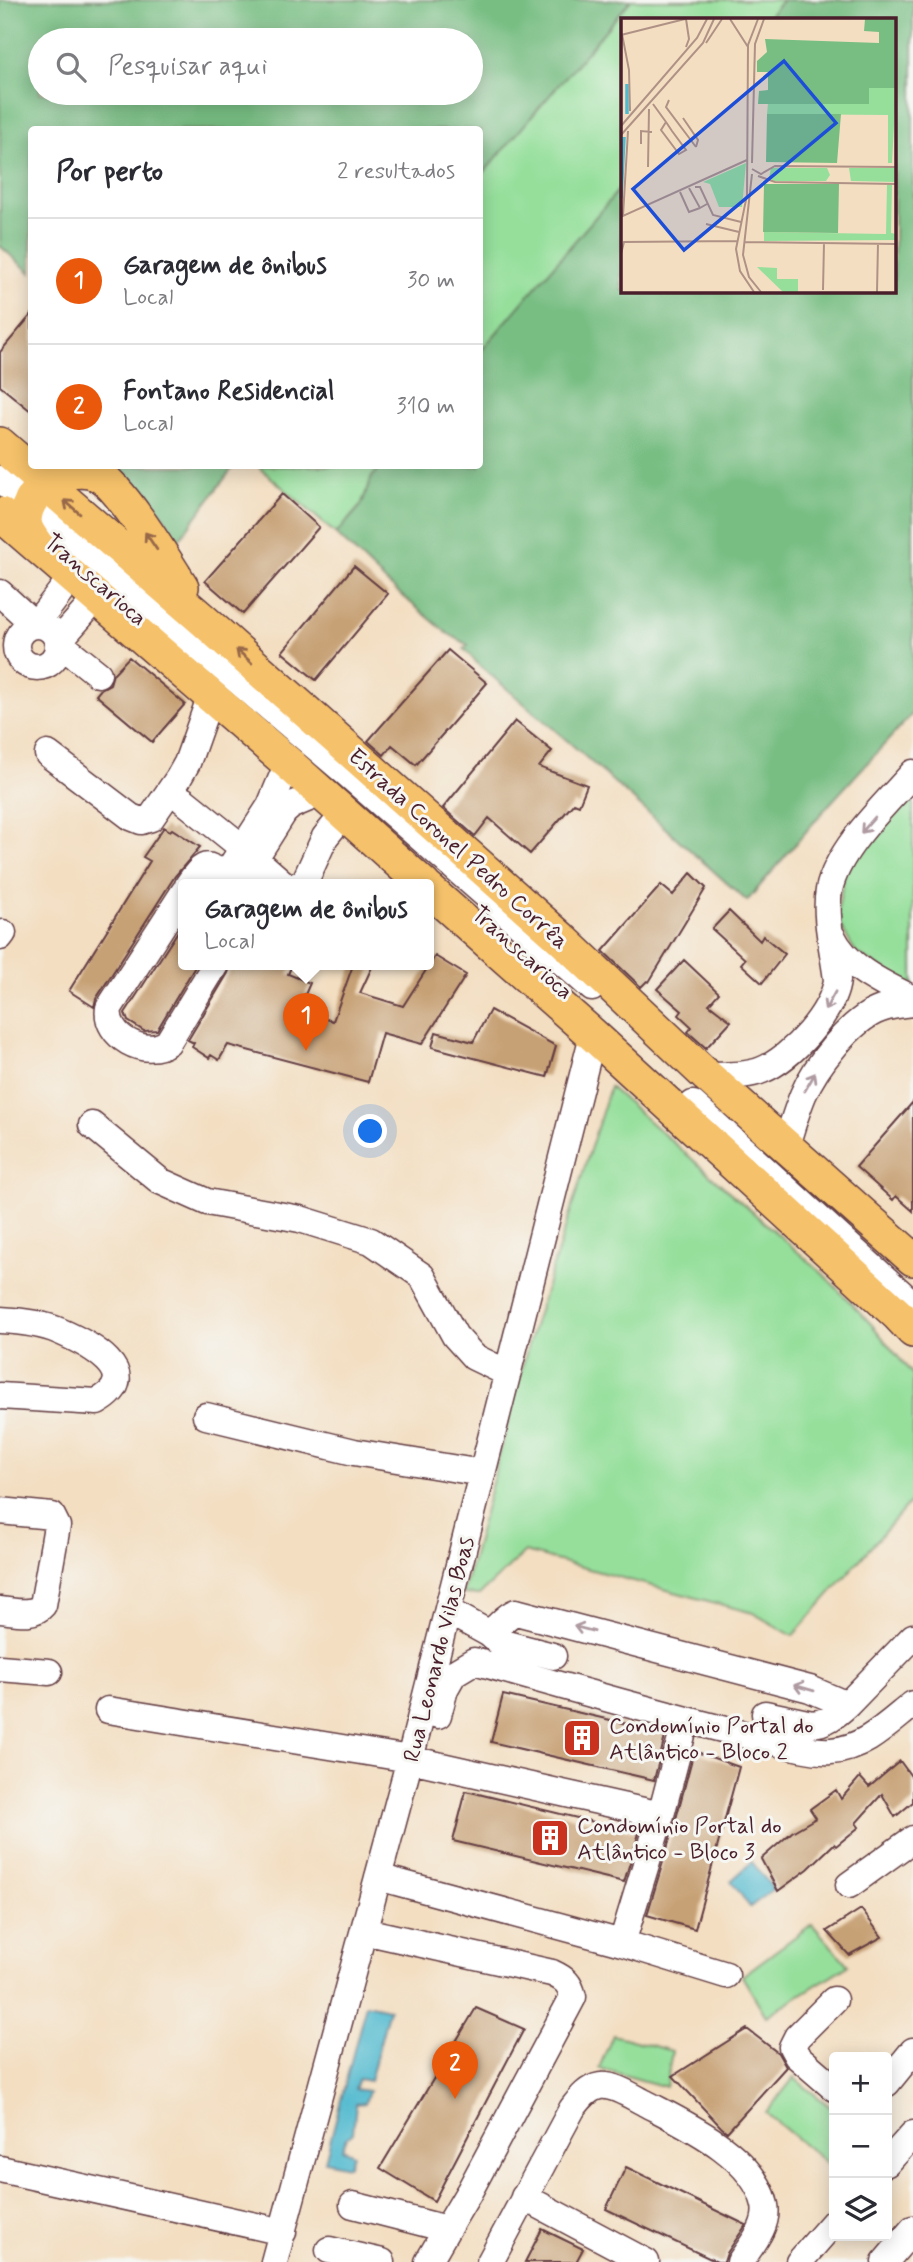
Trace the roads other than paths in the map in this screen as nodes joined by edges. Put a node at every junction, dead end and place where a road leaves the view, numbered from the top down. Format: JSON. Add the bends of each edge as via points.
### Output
{"nodes":[{"id":1,"x":0,"y":444,"type":"edge"},
{"id":2,"x":0,"y":479,"type":"edge"},
{"id":3,"x":20,"y":503,"type":"edge"},
{"id":4,"x":72,"y":577,"type":"junction"},
{"id":5,"x":0,"y":593,"type":"edge"},
{"id":6,"x":96,"y":599,"type":"junction"},
{"id":7,"x":35,"y":625,"type":"junction"},
{"id":8,"x":58,"y":642,"type":"junction"},
{"id":9,"x":98,"y":674,"type":"dead end"},
{"id":10,"x":210,"y":698,"type":"junction"},
{"id":11,"x":48,"y":754,"type":"dead end"},
{"id":12,"x":288,"y":763,"type":"junction"},
{"id":13,"x":913,"y":773,"type":"edge"},
{"id":14,"x":183,"y":800,"type":"dead end"},
{"id":15,"x":332,"y":803,"type":"junction"},
{"id":16,"x":246,"y":863,"type":"edge"},
{"id":17,"x":192,"y":879,"type":"edge"},
{"id":18,"x":274,"y":879,"type":"edge"},
{"id":19,"x":305,"y":879,"type":"edge"},
{"id":20,"x":417,"y":879,"type":"edge"},
{"id":21,"x":434,"y":892,"type":"edge"},
{"id":22,"x":178,"y":901,"type":"edge"},
{"id":23,"x":831,"y":935,"type":"junction"},
{"id":24,"x":212,"y":970,"type":"edge"},
{"id":25,"x":913,"y":1001,"type":"edge"},
{"id":26,"x":593,"y":1035,"type":"junction"},
{"id":27,"x":708,"y":1076,"type":"junction"},
{"id":28,"x":92,"y":1125,"type":"dead end"},
{"id":29,"x":786,"y":1146,"type":"junction"},
{"id":30,"x":913,"y":1259,"type":"edge"},
{"id":31,"x":913,"y":1278,"type":"edge"},
{"id":32,"x":913,"y":1304,"type":"edge"},
{"id":33,"x":0,"y":1320,"type":"edge"},
{"id":34,"x":913,"y":1331,"type":"edge"},
{"id":35,"x":507,"y":1373,"type":"junction"},
{"id":36,"x":0,"y":1396,"type":"edge"},
{"id":37,"x":206,"y":1416,"type":"dead end"},
{"id":38,"x":482,"y":1473,"type":"junction"},
{"id":39,"x":0,"y":1511,"type":"edge"},
{"id":40,"x":0,"y":1609,"type":"edge"},
{"id":41,"x":447,"y":1611,"type":"junction"},
{"id":42,"x":488,"y":1633,"type":"junction"},
{"id":43,"x":913,"y":1637,"type":"edge"},
{"id":44,"x":553,"y":1656,"type":"dead end"},
{"id":45,"x":0,"y":1668,"type":"edge"},
{"id":46,"x":49,"y":1672,"type":"dead end"},
{"id":47,"x":913,"y":1703,"type":"edge"},
{"id":48,"x":847,"y":1705,"type":"junction"},
{"id":49,"x":108,"y":1710,"type":"dead end"},
{"id":50,"x":765,"y":1714,"type":"dead end"},
{"id":51,"x":686,"y":1720,"type":"junction"},
{"id":52,"x":418,"y":1761,"type":"junction"},
{"id":53,"x":662,"y":1815,"type":"junction"},
{"id":54,"x":913,"y":1839,"type":"edge"},
{"id":55,"x":385,"y":1879,"type":"junction"},
{"id":56,"x":849,"y":1885,"type":"dead end"},
{"id":57,"x":364,"y":1931,"type":"junction"},
{"id":58,"x":622,"y":1943,"type":"junction"},
{"id":59,"x":726,"y":1975,"type":"dead end"},
{"id":60,"x":834,"y":2000,"type":"dead end"},
{"id":61,"x":913,"y":2051,"type":"edge"},
{"id":62,"x":892,"y":2077,"type":"edge"},
{"id":63,"x":829,"y":2084,"type":"edge"},
{"id":64,"x":0,"y":2169,"type":"edge"},
{"id":65,"x":524,"y":2197,"type":"junction"},
{"id":66,"x":353,"y":2205,"type":"dead end"},
{"id":67,"x":829,"y":2228,"type":"edge"},
{"id":68,"x":447,"y":2229,"type":"junction"},
{"id":69,"x":913,"y":2229,"type":"edge"},
{"id":70,"x":283,"y":2232,"type":"junction"},
{"id":71,"x":329,"y":2250,"type":"dead end"},
{"id":72,"x":275,"y":2262,"type":"edge"},
{"id":73,"x":382,"y":2262,"type":"edge"},
{"id":74,"x":428,"y":2262,"type":"edge"},
{"id":75,"x":490,"y":2262,"type":"edge"},
{"id":76,"x":646,"y":2262,"type":"edge"},
{"id":77,"x":740,"y":2262,"type":"edge"},
{"id":78,"x":799,"y":2262,"type":"edge"},
{"id":79,"x":885,"y":2262,"type":"edge"}],
"edges":[{"from":1,"to":3,"type":"main road"},
{"from":2,"to":3,"type":"street","name":"Transcarioca"},
{"from":3,"to":4,"type":"main road","via":[[26,527],[39,548]]},
{"from":27,"to":3,"type":"main road","name":"Estrada Coronel Pedro Corrêa","one_way":true,"via":[[562,939],[202,619],[109,482],[96,474],[72,472]]},
{"from":31,"to":3,"type":"street","name":"Transcarioca","one_way":true,"via":[[355,780]]},
{"from":3,"to":32,"type":"street","name":"Transcarioca"},
{"from":4,"to":6,"type":"main road"},
{"from":4,"to":7,"type":"street"},
{"from":5,"to":7,"type":"street"},
{"from":6,"to":8,"type":"street"},
{"from":6,"to":10,"type":"main road"},
{"from":7,"to":8,"type":"street","via":[[50,629]]},
{"from":7,"to":8,"type":"street","via":[[26,628],[16,643],[28,665],[37,667],[53,659]]},
{"from":8,"to":9,"type":"street"},
{"from":10,"to":11,"type":"street","via":[[187,763],[151,818],[131,817]]},
{"from":10,"to":12,"type":"main road"},
{"from":12,"to":15,"type":"main road"},
{"from":12,"to":16,"type":"street"},
{"from":13,"to":23,"type":"street","one_way":true,"via":[[849,847],[836,869],[829,891]]},
{"from":14,"to":16,"type":"street"},
{"from":15,"to":16,"type":"street","via":[[292,805]]},
{"from":15,"to":19,"type":"street","via":[[325,837]]},
{"from":15,"to":20,"type":"main road"},
{"from":16,"to":17,"type":"street","via":[[226,871],[202,866]]},
{"from":16,"to":18,"type":"street"},
{"from":21,"to":26,"type":"main road"},
{"from":22,"to":24,"type":"street","via":[[109,1007],[112,1028],[138,1045],[161,1048]]},
{"from":23,"to":25,"type":"street","via":[[864,972]]},
{"from":23,"to":27,"type":"street","one_way":true,"via":[[836,990],[814,1025],[776,1063],[760,1071]]},
{"from":29,"to":25,"type":"street","one_way":true,"via":[[804,1093],[840,1040],[880,1009]]},
{"from":26,"to":34,"type":"main road"},
{"from":26,"to":35,"type":"street","name":"Rua Leonardo Vilas Boas"},
{"from":27,"to":29,"type":"main road","name":"Estrada Coronel Pedro Corrêa"},
{"from":28,"to":35,"type":"street","via":[[160,1181],[207,1202],[300,1219],[371,1241],[422,1276],[455,1336],[474,1357]]},
{"from":29,"to":30,"type":"main road","name":"Estrada Coronel Pedro Corrêa"},
{"from":33,"to":36,"type":"street","via":[[58,1331],[109,1360],[116,1369],[114,1388],[97,1402]]},
{"from":35,"to":38,"type":"street","name":"Rua Leonardo Vilas Boas"},
{"from":37,"to":38,"type":"street","via":[[354,1452]]},
{"from":38,"to":41,"type":"street","name":"Rua Leonardo Vilas Boas"},
{"from":39,"to":40,"type":"street","via":[[52,1516],[57,1526],[43,1605],[34,1613]]},
{"from":41,"to":42,"type":"street"},
{"from":41,"to":52,"type":"street","name":"Rua Leonardo Vilas Boas"},
{"from":42,"to":44,"type":"street","via":[[499,1642]]},
{"from":48,"to":42,"type":"street","one_way":true,"via":[[810,1689],[516,1612]]},
{"from":43,"to":48,"type":"street"},
{"from":45,"to":46,"type":"street"},
{"from":47,"to":51,"type":"street","via":[[856,1745],[830,1752]]},
{"from":48,"to":50,"type":"street","via":[[819,1724]]},
{"from":49,"to":52,"type":"street"},
{"from":51,"to":52,"type":"street","via":[[474,1661],[454,1673],[445,1689]]},
{"from":51,"to":53,"type":"street"},
{"from":52,"to":53,"type":"street"},
{"from":52,"to":55,"type":"street","name":"Rua Leonardo Vilas Boas"},
{"from":53,"to":58,"type":"street"},
{"from":54,"to":56,"type":"street"},
{"from":55,"to":57,"type":"street","name":"Rua Leonardo Vilas Boas"},
{"from":55,"to":58,"type":"street"},
{"from":57,"to":68,"type":"street","via":[[552,1973],[571,1987],[573,1997],[565,2015]]},
{"from":57,"to":70,"type":"street","name":"Rua Leonardo Vilas Boas"},
{"from":58,"to":59,"type":"street"},
{"from":60,"to":63,"type":"street","via":[[792,2047]]},
{"from":61,"to":62,"type":"street"},
{"from":64,"to":70,"type":"street"},
{"from":65,"to":75,"type":"street"},
{"from":65,"to":76,"type":"street"},
{"from":65,"to":77,"type":"street","via":[[572,2109],[587,2091],[601,2085],[621,2091],[698,2130],[742,2164],[765,2206],[762,2229]]},
{"from":66,"to":68,"type":"street"},
{"from":67,"to":78,"type":"street"},
{"from":68,"to":74,"type":"street"},
{"from":69,"to":79,"type":"street"},
{"from":70,"to":72,"type":"street","name":"Rua Leonardo Vilas Boas"},
{"from":71,"to":73,"type":"street"}]}
